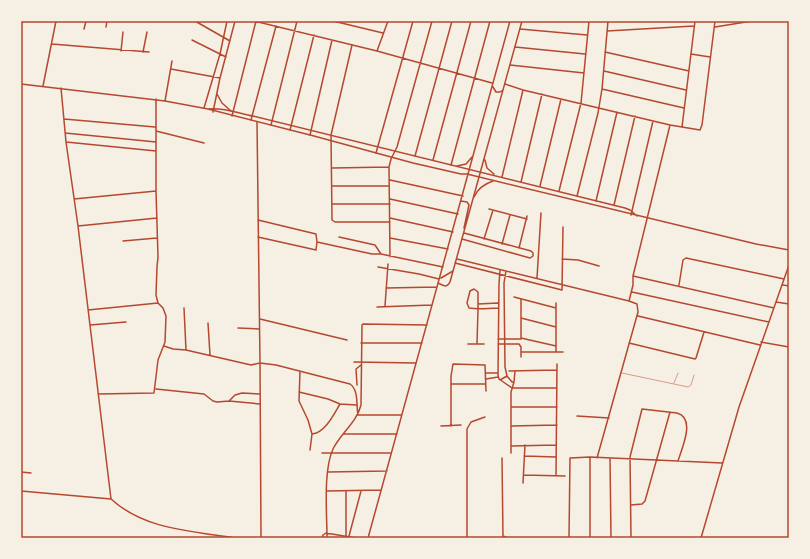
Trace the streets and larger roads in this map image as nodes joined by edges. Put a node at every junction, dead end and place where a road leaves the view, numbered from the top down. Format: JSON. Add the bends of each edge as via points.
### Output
{"nodes":[{"id":1,"x":23,"y":21,"type":"edge"},
{"id":2,"x":56,"y":21,"type":"edge"},
{"id":3,"x":86,"y":21,"type":"edge"},
{"id":4,"x":107,"y":21,"type":"edge"},
{"id":5,"x":196,"y":21,"type":"edge"},
{"id":6,"x":227,"y":21,"type":"edge"},
{"id":7,"x":235,"y":21,"type":"edge"},
{"id":8,"x":255,"y":21,"type":"edge"},
{"id":9,"x":297,"y":21,"type":"edge"},
{"id":10,"x":333,"y":21,"type":"edge"},
{"id":11,"x":388,"y":21,"type":"edge"},
{"id":12,"x":413,"y":21,"type":"edge"},
{"id":13,"x":432,"y":21,"type":"edge"},
{"id":14,"x":452,"y":21,"type":"edge"},
{"id":15,"x":471,"y":21,"type":"edge"},
{"id":16,"x":490,"y":21,"type":"edge"},
{"id":17,"x":510,"y":21,"type":"edge"},
{"id":18,"x":522,"y":21,"type":"edge"},
{"id":19,"x":589,"y":21,"type":"edge"},
{"id":20,"x":608,"y":21,"type":"edge"},
{"id":21,"x":695,"y":21,"type":"edge"},
{"id":22,"x":715,"y":21,"type":"edge"},
{"id":23,"x":752,"y":21,"type":"edge"},
{"id":24,"x":21,"y":24,"type":"edge"},
{"id":25,"x":276,"y":26,"type":"junction"},
{"id":26,"x":694,"y":26,"type":"junction"},
{"id":27,"x":106,"y":27,"type":"dead end"},
{"id":28,"x":715,"y":28,"type":"junction"},
{"id":29,"x":84,"y":29,"type":"dead end"},
{"id":30,"x":520,"y":29,"type":"junction"},
{"id":31,"x":294,"y":30,"type":"junction"},
{"id":32,"x":607,"y":31,"type":"junction"},
{"id":33,"x":123,"y":32,"type":"dead end"},
{"id":34,"x":147,"y":32,"type":"dead end"},
{"id":35,"x":383,"y":33,"type":"junction"},
{"id":36,"x":314,"y":35,"type":"junction"},
{"id":37,"x":587,"y":36,"type":"junction"},
{"id":38,"x":224,"y":38,"type":"junction"},
{"id":39,"x":192,"y":40,"type":"dead end"},
{"id":40,"x":332,"y":40,"type":"junction"},
{"id":41,"x":230,"y":41,"type":"junction"},
{"id":42,"x":52,"y":44,"type":"junction"},
{"id":43,"x":352,"y":45,"type":"junction"},
{"id":44,"x":515,"y":47,"type":"junction"},
{"id":45,"x":120,"y":51,"type":"junction"},
{"id":46,"x":377,"y":51,"type":"junction"},
{"id":47,"x":143,"y":52,"type":"junction"},
{"id":48,"x":149,"y":52,"type":"dead end"},
{"id":49,"x":606,"y":52,"type":"junction"},
{"id":50,"x":220,"y":54,"type":"junction"},
{"id":51,"x":586,"y":54,"type":"junction"},
{"id":52,"x":691,"y":54,"type":"junction"},
{"id":53,"x":226,"y":57,"type":"junction"},
{"id":54,"x":710,"y":57,"type":"junction"},
{"id":55,"x":403,"y":58,"type":"junction"},
{"id":56,"x":172,"y":60,"type":"dead end"},
{"id":57,"x":421,"y":63,"type":"junction"},
{"id":58,"x":510,"y":65,"type":"junction"},
{"id":59,"x":438,"y":68,"type":"junction"},
{"id":60,"x":171,"y":69,"type":"junction"},
{"id":61,"x":604,"y":71,"type":"junction"},
{"id":62,"x":688,"y":71,"type":"junction"},
{"id":63,"x":457,"y":73,"type":"junction"},
{"id":64,"x":584,"y":73,"type":"junction"},
{"id":65,"x":214,"y":77,"type":"junction"},
{"id":66,"x":220,"y":78,"type":"junction"},
{"id":67,"x":474,"y":78,"type":"junction"},
{"id":68,"x":21,"y":84,"type":"edge"},
{"id":69,"x":493,"y":84,"type":"junction"},
{"id":70,"x":505,"y":84,"type":"junction"},
{"id":71,"x":43,"y":86,"type":"junction"},
{"id":72,"x":60,"y":88,"type":"junction"},
{"id":73,"x":504,"y":89,"type":"junction"},
{"id":74,"x":602,"y":89,"type":"junction"},
{"id":75,"x":523,"y":90,"type":"junction"},
{"id":76,"x":686,"y":90,"type":"junction"},
{"id":77,"x":217,"y":94,"type":"junction"},
{"id":78,"x":542,"y":94,"type":"junction"},
{"id":79,"x":561,"y":98,"type":"junction"},
{"id":80,"x":156,"y":99,"type":"junction"},
{"id":81,"x":165,"y":101,"type":"junction"},
{"id":82,"x":580,"y":103,"type":"junction"},
{"id":83,"x":599,"y":107,"type":"junction"},
{"id":84,"x":214,"y":108,"type":"junction"},
{"id":85,"x":684,"y":108,"type":"junction"},
{"id":86,"x":204,"y":109,"type":"junction"},
{"id":87,"x":208,"y":109,"type":"junction"},
{"id":88,"x":214,"y":112,"type":"junction"},
{"id":89,"x":233,"y":112,"type":"junction"},
{"id":90,"x":617,"y":112,"type":"junction"},
{"id":91,"x":232,"y":116,"type":"junction"},
{"id":92,"x":252,"y":116,"type":"junction"},
{"id":93,"x":635,"y":116,"type":"junction"},
{"id":94,"x":64,"y":119,"type":"junction"},
{"id":95,"x":251,"y":120,"type":"junction"},
{"id":96,"x":653,"y":120,"type":"junction"},
{"id":97,"x":272,"y":121,"type":"junction"},
{"id":98,"x":257,"y":122,"type":"junction"},
{"id":99,"x":670,"y":124,"type":"junction"},
{"id":100,"x":271,"y":125,"type":"junction"},
{"id":101,"x":291,"y":126,"type":"junction"},
{"id":102,"x":155,"y":127,"type":"junction"},
{"id":103,"x":682,"y":127,"type":"junction"},
{"id":104,"x":290,"y":130,"type":"junction"},
{"id":105,"x":311,"y":130,"type":"junction"},
{"id":106,"x":156,"y":131,"type":"junction"},
{"id":107,"x":65,"y":133,"type":"junction"},
{"id":108,"x":310,"y":135,"type":"junction"},
{"id":109,"x":331,"y":135,"type":"junction"},
{"id":110,"x":332,"y":140,"type":"junction"},
{"id":111,"x":66,"y":142,"type":"junction"},
{"id":112,"x":156,"y":142,"type":"junction"},
{"id":113,"x":204,"y":143,"type":"dead end"},
{"id":114,"x":378,"y":147,"type":"junction"},
{"id":115,"x":156,"y":151,"type":"junction"},
{"id":116,"x":396,"y":151,"type":"junction"},
{"id":117,"x":376,"y":153,"type":"junction"},
{"id":118,"x":473,"y":155,"type":"junction"},
{"id":119,"x":415,"y":156,"type":"junction"},
{"id":120,"x":392,"y":157,"type":"junction"},
{"id":121,"x":485,"y":157,"type":"junction"},
{"id":122,"x":433,"y":160,"type":"junction"},
{"id":123,"x":451,"y":165,"type":"junction"},
{"id":124,"x":455,"y":166,"type":"junction"},
{"id":125,"x":389,"y":167,"type":"junction"},
{"id":126,"x":332,"y":168,"type":"junction"},
{"id":127,"x":470,"y":170,"type":"junction"},
{"id":128,"x":480,"y":172,"type":"junction"},
{"id":129,"x":468,"y":174,"type":"junction"},
{"id":130,"x":497,"y":176,"type":"junction"},
{"id":131,"x":479,"y":177,"type":"junction"},
{"id":132,"x":502,"y":177,"type":"junction"},
{"id":133,"x":389,"y":180,"type":"junction"},
{"id":134,"x":494,"y":181,"type":"junction"},
{"id":135,"x":521,"y":182,"type":"junction"},
{"id":136,"x":332,"y":186,"type":"junction"},
{"id":137,"x":389,"y":186,"type":"junction"},
{"id":138,"x":540,"y":186,"type":"junction"},
{"id":139,"x":156,"y":191,"type":"junction"},
{"id":140,"x":559,"y":191,"type":"junction"},
{"id":141,"x":463,"y":196,"type":"junction"},
{"id":142,"x":577,"y":196,"type":"junction"},
{"id":143,"x":474,"y":197,"type":"junction"},
{"id":144,"x":74,"y":199,"type":"junction"},
{"id":145,"x":390,"y":199,"type":"junction"},
{"id":146,"x":461,"y":201,"type":"junction"},
{"id":147,"x":596,"y":201,"type":"junction"},
{"id":148,"x":332,"y":204,"type":"junction"},
{"id":149,"x":390,"y":204,"type":"junction"},
{"id":150,"x":614,"y":205,"type":"junction"},
{"id":151,"x":489,"y":209,"type":"dead end"},
{"id":152,"x":493,"y":210,"type":"junction"},
{"id":153,"x":632,"y":211,"type":"junction"},
{"id":154,"x":540,"y":213,"type":"dead end"},
{"id":155,"x":458,"y":214,"type":"junction"},
{"id":156,"x":631,"y":214,"type":"junction"},
{"id":157,"x":510,"y":215,"type":"junction"},
{"id":158,"x":527,"y":216,"type":"dead end"},
{"id":159,"x":637,"y":216,"type":"junction"},
{"id":160,"x":157,"y":218,"type":"junction"},
{"id":161,"x":390,"y":218,"type":"junction"},
{"id":162,"x":647,"y":218,"type":"junction"},
{"id":163,"x":527,"y":219,"type":"junction"},
{"id":164,"x":258,"y":220,"type":"junction"},
{"id":165,"x":390,"y":222,"type":"junction"},
{"id":166,"x":78,"y":226,"type":"junction"},
{"id":167,"x":563,"y":228,"type":"dead end"},
{"id":168,"x":464,"y":230,"type":"junction"},
{"id":169,"x":453,"y":232,"type":"junction"},
{"id":170,"x":464,"y":233,"type":"junction"},
{"id":171,"x":258,"y":237,"type":"junction"},
{"id":172,"x":339,"y":237,"type":"dead end"},
{"id":173,"x":157,"y":238,"type":"junction"},
{"id":174,"x":390,"y":238,"type":"junction"},
{"id":175,"x":462,"y":239,"type":"junction"},
{"id":176,"x":484,"y":239,"type":"junction"},
{"id":177,"x":123,"y":241,"type":"dead end"},
{"id":178,"x":317,"y":242,"type":"junction"},
{"id":179,"x":502,"y":244,"type":"junction"},
{"id":180,"x":519,"y":248,"type":"junction"},
{"id":181,"x":448,"y":249,"type":"junction"},
{"id":182,"x":789,"y":250,"type":"edge"},
{"id":183,"x":381,"y":254,"type":"junction"},
{"id":184,"x":390,"y":256,"type":"junction"},
{"id":185,"x":457,"y":259,"type":"junction"},
{"id":186,"x":562,"y":259,"type":"junction"},
{"id":187,"x":455,"y":263,"type":"junction"},
{"id":188,"x":388,"y":264,"type":"dead end"},
{"id":189,"x":789,"y":265,"type":"edge"},
{"id":190,"x":599,"y":266,"type":"dead end"},
{"id":191,"x":378,"y":267,"type":"dead end"},
{"id":192,"x":443,"y":267,"type":"junction"},
{"id":193,"x":388,"y":268,"type":"junction"},
{"id":194,"x":453,"y":270,"type":"junction"},
{"id":195,"x":500,"y":270,"type":"junction"},
{"id":196,"x":506,"y":271,"type":"junction"},
{"id":197,"x":499,"y":274,"type":"junction"},
{"id":198,"x":505,"y":275,"type":"junction"},
{"id":199,"x":633,"y":276,"type":"junction"},
{"id":200,"x":537,"y":278,"type":"junction"},
{"id":201,"x":784,"y":278,"type":"junction"},
{"id":202,"x":439,"y":280,"type":"junction"},
{"id":203,"x":438,"y":283,"type":"junction"},
{"id":204,"x":563,"y":284,"type":"junction"},
{"id":205,"x":782,"y":284,"type":"junction"},
{"id":206,"x":679,"y":286,"type":"junction"},
{"id":207,"x":789,"y":286,"type":"edge"},
{"id":208,"x":437,"y":287,"type":"junction"},
{"id":209,"x":386,"y":288,"type":"junction"},
{"id":210,"x":632,"y":292,"type":"junction"},
{"id":211,"x":514,"y":297,"type":"dead end"},
{"id":212,"x":521,"y":299,"type":"junction"},
{"id":213,"x":629,"y":300,"type":"junction"},
{"id":214,"x":158,"y":302,"type":"junction"},
{"id":215,"x":776,"y":302,"type":"junction"},
{"id":216,"x":498,"y":303,"type":"junction"},
{"id":217,"x":556,"y":303,"type":"dead end"},
{"id":218,"x":478,"y":304,"type":"junction"},
{"id":219,"x":789,"y":304,"type":"edge"},
{"id":220,"x":386,"y":306,"type":"junction"},
{"id":221,"x":432,"y":306,"type":"junction"},
{"id":222,"x":377,"y":307,"type":"dead end"},
{"id":223,"x":184,"y":308,"type":"dead end"},
{"id":224,"x":478,"y":308,"type":"junction"},
{"id":225,"x":498,"y":308,"type":"junction"},
{"id":226,"x":556,"y":308,"type":"junction"},
{"id":227,"x":774,"y":308,"type":"junction"},
{"id":228,"x":88,"y":310,"type":"junction"},
{"id":229,"x":637,"y":316,"type":"junction"},
{"id":230,"x":521,"y":317,"type":"junction"},
{"id":231,"x":259,"y":319,"type":"junction"},
{"id":232,"x":126,"y":322,"type":"dead end"},
{"id":233,"x":769,"y":322,"type":"junction"},
{"id":234,"x":208,"y":323,"type":"dead end"},
{"id":235,"x":90,"y":325,"type":"junction"},
{"id":236,"x":428,"y":325,"type":"junction"},
{"id":237,"x":556,"y":327,"type":"junction"},
{"id":238,"x":238,"y":328,"type":"dead end"},
{"id":239,"x":259,"y":329,"type":"junction"},
{"id":240,"x":704,"y":332,"type":"junction"},
{"id":241,"x":521,"y":338,"type":"junction"},
{"id":242,"x":498,"y":339,"type":"junction"},
{"id":243,"x":347,"y":340,"type":"dead end"},
{"id":244,"x":504,"y":340,"type":"junction"},
{"id":245,"x":761,"y":342,"type":"junction"},
{"id":246,"x":361,"y":343,"type":"junction"},
{"id":247,"x":422,"y":343,"type":"junction"},
{"id":248,"x":629,"y":343,"type":"junction"},
{"id":249,"x":468,"y":344,"type":"dead end"},
{"id":250,"x":477,"y":344,"type":"junction"},
{"id":251,"x":484,"y":344,"type":"dead end"},
{"id":252,"x":498,"y":344,"type":"junction"},
{"id":253,"x":504,"y":344,"type":"junction"},
{"id":254,"x":760,"y":345,"type":"junction"},
{"id":255,"x":164,"y":346,"type":"junction"},
{"id":256,"x":556,"y":346,"type":"junction"},
{"id":257,"x":789,"y":346,"type":"edge"},
{"id":258,"x":186,"y":350,"type":"junction"},
{"id":259,"x":521,"y":352,"type":"junction"},
{"id":260,"x":556,"y":352,"type":"junction"},
{"id":261,"x":563,"y":352,"type":"dead end"},
{"id":262,"x":210,"y":355,"type":"junction"},
{"id":263,"x":521,"y":357,"type":"dead end"},
{"id":264,"x":354,"y":362,"type":"dead end"},
{"id":265,"x":362,"y":362,"type":"junction"},
{"id":266,"x":260,"y":363,"type":"junction"},
{"id":267,"x":416,"y":363,"type":"junction"},
{"id":268,"x":557,"y":364,"type":"dead end"},
{"id":269,"x":361,"y":365,"type":"junction"},
{"id":270,"x":557,"y":370,"type":"junction"},
{"id":271,"x":300,"y":371,"type":"junction"},
{"id":272,"x":509,"y":371,"type":"dead end"},
{"id":273,"x":515,"y":371,"type":"junction"},
{"id":274,"x":498,"y":373,"type":"junction"},
{"id":275,"x":486,"y":374,"type":"junction"},
{"id":276,"x":507,"y":376,"type":"junction"},
{"id":277,"x":498,"y":377,"type":"junction"},
{"id":278,"x":486,"y":379,"type":"junction"},
{"id":279,"x":500,"y":380,"type":"junction"},
{"id":280,"x":514,"y":382,"type":"junction"},
{"id":281,"x":361,"y":383,"type":"junction"},
{"id":282,"x":451,"y":384,"type":"junction"},
{"id":283,"x":486,"y":384,"type":"junction"},
{"id":284,"x":356,"y":385,"type":"junction"},
{"id":285,"x":353,"y":386,"type":"junction"},
{"id":286,"x":512,"y":388,"type":"junction"},
{"id":287,"x":557,"y":388,"type":"junction"},
{"id":288,"x":156,"y":389,"type":"junction"},
{"id":289,"x":486,"y":391,"type":"dead end"},
{"id":290,"x":299,"y":392,"type":"junction"},
{"id":291,"x":98,"y":394,"type":"junction"},
{"id":292,"x":260,"y":394,"type":"junction"},
{"id":293,"x":229,"y":401,"type":"junction"},
{"id":294,"x":260,"y":404,"type":"junction"},
{"id":295,"x":340,"y":404,"type":"junction"},
{"id":296,"x":356,"y":405,"type":"junction"},
{"id":297,"x":511,"y":407,"type":"junction"},
{"id":298,"x":557,"y":407,"type":"junction"},
{"id":299,"x":670,"y":412,"type":"junction"},
{"id":300,"x":358,"y":415,"type":"junction"},
{"id":301,"x":402,"y":415,"type":"junction"},
{"id":302,"x":577,"y":416,"type":"dead end"},
{"id":303,"x":485,"y":417,"type":"dead end"},
{"id":304,"x":609,"y":418,"type":"junction"},
{"id":305,"x":556,"y":425,"type":"junction"},
{"id":306,"x":441,"y":426,"type":"dead end"},
{"id":307,"x":451,"y":426,"type":"junction"},
{"id":308,"x":461,"y":426,"type":"dead end"},
{"id":309,"x":511,"y":426,"type":"junction"},
{"id":310,"x":312,"y":434,"type":"junction"},
{"id":311,"x":342,"y":434,"type":"junction"},
{"id":312,"x":397,"y":434,"type":"junction"},
{"id":313,"x":525,"y":445,"type":"junction"},
{"id":314,"x":556,"y":445,"type":"junction"},
{"id":315,"x":511,"y":446,"type":"junction"},
{"id":316,"x":310,"y":450,"type":"dead end"},
{"id":317,"x":331,"y":453,"type":"junction"},
{"id":318,"x":391,"y":453,"type":"junction"},
{"id":319,"x":510,"y":453,"type":"dead end"},
{"id":320,"x":322,"y":454,"type":"dead end"},
{"id":321,"x":524,"y":456,"type":"junction"},
{"id":322,"x":556,"y":457,"type":"junction"},
{"id":323,"x":590,"y":457,"type":"junction"},
{"id":324,"x":502,"y":458,"type":"dead end"},
{"id":325,"x":597,"y":458,"type":"junction"},
{"id":326,"x":610,"y":458,"type":"junction"},
{"id":327,"x":630,"y":459,"type":"junction"},
{"id":328,"x":656,"y":460,"type":"junction"},
{"id":329,"x":678,"y":461,"type":"junction"},
{"id":330,"x":722,"y":463,"type":"junction"},
{"id":331,"x":387,"y":471,"type":"junction"},
{"id":332,"x":21,"y":472,"type":"edge"},
{"id":333,"x":328,"y":472,"type":"junction"},
{"id":334,"x":31,"y":473,"type":"dead end"},
{"id":335,"x":524,"y":475,"type":"junction"},
{"id":336,"x":556,"y":476,"type":"junction"},
{"id":337,"x":565,"y":476,"type":"dead end"},
{"id":338,"x":523,"y":483,"type":"dead end"},
{"id":339,"x":382,"y":490,"type":"junction"},
{"id":340,"x":21,"y":491,"type":"edge"},
{"id":341,"x":327,"y":491,"type":"junction"},
{"id":342,"x":346,"y":491,"type":"junction"},
{"id":343,"x":361,"y":491,"type":"junction"},
{"id":344,"x":111,"y":499,"type":"junction"},
{"id":345,"x":631,"y":505,"type":"junction"},
{"id":346,"x":327,"y":534,"type":"junction"},
{"id":347,"x":348,"y":536,"type":"junction"},
{"id":348,"x":503,"y":537,"type":"edge"},
{"id":349,"x":234,"y":538,"type":"edge"},
{"id":350,"x":261,"y":538,"type":"edge"},
{"id":351,"x":322,"y":538,"type":"edge"},
{"id":352,"x":328,"y":538,"type":"edge"},
{"id":353,"x":356,"y":538,"type":"edge"},
{"id":354,"x":368,"y":538,"type":"edge"},
{"id":355,"x":468,"y":538,"type":"edge"},
{"id":356,"x":508,"y":538,"type":"edge"},
{"id":357,"x":570,"y":538,"type":"edge"},
{"id":358,"x":590,"y":538,"type":"edge"},
{"id":359,"x":611,"y":538,"type":"edge"},
{"id":360,"x":631,"y":538,"type":"edge"},
{"id":361,"x":701,"y":538,"type":"edge"}],
"edges":[{"from":1,"to":24,"type":"street"},
{"from":2,"to":42,"type":"street"},
{"from":3,"to":29,"type":"street"},
{"from":4,"to":27,"type":"street"},
{"from":5,"to":38,"type":"street"},
{"from":6,"to":38,"type":"street"},
{"from":7,"to":41,"type":"street"},
{"from":8,"to":25,"type":"street"},
{"from":8,"to":89,"type":"street"},
{"from":9,"to":31,"type":"street"},
{"from":10,"to":35,"type":"street"},
{"from":11,"to":35,"type":"street"},
{"from":12,"to":55,"type":"street"},
{"from":13,"to":57,"type":"street"},
{"from":14,"to":59,"type":"street"},
{"from":15,"to":63,"type":"street"},
{"from":16,"to":67,"type":"street"},
{"from":17,"to":69,"type":"street"},
{"from":18,"to":30,"type":"street"},
{"from":19,"to":37,"type":"street"},
{"from":20,"to":32,"type":"street"},
{"from":21,"to":26,"type":"street"},
{"from":22,"to":28,"type":"street"},
{"from":23,"to":28,"type":"street"},
{"from":25,"to":31,"type":"street"},
{"from":25,"to":92,"type":"street"},
{"from":26,"to":32,"type":"street"},
{"from":26,"to":52,"type":"street"},
{"from":28,"to":54,"type":"street"},
{"from":30,"to":37,"type":"street"},
{"from":30,"to":44,"type":"street"},
{"from":31,"to":36,"type":"street"},
{"from":31,"to":97,"type":"street"},
{"from":32,"to":49,"type":"street"},
{"from":33,"to":45,"type":"street"},
{"from":34,"to":47,"type":"street"},
{"from":35,"to":46,"type":"street"},
{"from":36,"to":40,"type":"street"},
{"from":36,"to":101,"type":"street"},
{"from":37,"to":51,"type":"street"},
{"from":38,"to":41,"type":"street"},
{"from":38,"to":50,"type":"street"},
{"from":39,"to":50,"type":"street"},
{"from":40,"to":43,"type":"street"},
{"from":40,"to":105,"type":"street"},
{"from":41,"to":53,"type":"street"},
{"from":42,"to":45,"type":"street"},
{"from":42,"to":71,"type":"street"},
{"from":43,"to":46,"type":"street"},
{"from":43,"to":109,"type":"street"},
{"from":44,"to":51,"type":"street"},
{"from":44,"to":58,"type":"street"},
{"from":45,"to":47,"type":"street"},
{"from":46,"to":55,"type":"street"},
{"from":47,"to":48,"type":"street"},
{"from":49,"to":61,"type":"street"},
{"from":49,"to":62,"type":"street"},
{"from":50,"to":53,"type":"street"},
{"from":50,"to":65,"type":"street"},
{"from":51,"to":64,"type":"street"},
{"from":52,"to":54,"type":"street"},
{"from":52,"to":62,"type":"street"},
{"from":53,"to":66,"type":"street"},
{"from":54,"to":103,"type":"street","via":[[702,125],[700,130]]},
{"from":55,"to":57,"type":"street"},
{"from":55,"to":114,"type":"street"},
{"from":56,"to":60,"type":"street"},
{"from":57,"to":59,"type":"street"},
{"from":57,"to":116,"type":"street"},
{"from":58,"to":64,"type":"street"},
{"from":58,"to":70,"type":"street"},
{"from":59,"to":63,"type":"street"},
{"from":59,"to":119,"type":"street"},
{"from":60,"to":65,"type":"street"},
{"from":60,"to":81,"type":"street"},
{"from":61,"to":74,"type":"street"},
{"from":61,"to":76,"type":"street"},
{"from":62,"to":76,"type":"street"},
{"from":63,"to":67,"type":"street"},
{"from":63,"to":122,"type":"street"},
{"from":64,"to":82,"type":"street"},
{"from":65,"to":66,"type":"street"},
{"from":65,"to":86,"type":"street"},
{"from":66,"to":77,"type":"street"},
{"from":67,"to":69,"type":"street"},
{"from":67,"to":123,"type":"street"},
{"from":68,"to":71,"type":"street"},
{"from":69,"to":73,"type":"street","via":[[493,90],[496,92]]},
{"from":69,"to":118,"type":"street"},
{"from":70,"to":73,"type":"street"},
{"from":70,"to":75,"type":"street"},
{"from":71,"to":72,"type":"street"},
{"from":72,"to":80,"type":"street"},
{"from":72,"to":94,"type":"street"},
{"from":73,"to":121,"type":"street"},
{"from":74,"to":83,"type":"street"},
{"from":74,"to":85,"type":"street"},
{"from":75,"to":78,"type":"street"},
{"from":75,"to":132,"type":"street"},
{"from":76,"to":85,"type":"street"},
{"from":77,"to":84,"type":"street"},
{"from":77,"to":89,"type":"street","via":[[222,103]]},
{"from":78,"to":79,"type":"street"},
{"from":78,"to":135,"type":"street"},
{"from":79,"to":82,"type":"street"},
{"from":79,"to":138,"type":"street"},
{"from":80,"to":81,"type":"street"},
{"from":80,"to":102,"type":"street"},
{"from":81,"to":86,"type":"street"},
{"from":82,"to":83,"type":"street"},
{"from":82,"to":140,"type":"street"},
{"from":83,"to":90,"type":"street"},
{"from":83,"to":142,"type":"street"},
{"from":84,"to":87,"type":"street"},
{"from":84,"to":88,"type":"street"},
{"from":84,"to":89,"type":"street"},
{"from":85,"to":103,"type":"street"},
{"from":86,"to":87,"type":"street"},
{"from":87,"to":88,"type":"street"},
{"from":88,"to":91,"type":"street"},
{"from":89,"to":91,"type":"street"},
{"from":89,"to":92,"type":"street"},
{"from":90,"to":93,"type":"street"},
{"from":90,"to":147,"type":"street"},
{"from":91,"to":95,"type":"street"},
{"from":92,"to":95,"type":"street"},
{"from":92,"to":97,"type":"street"},
{"from":93,"to":96,"type":"street"},
{"from":93,"to":150,"type":"street"},
{"from":94,"to":102,"type":"street"},
{"from":94,"to":107,"type":"street"},
{"from":95,"to":98,"type":"street"},
{"from":96,"to":99,"type":"street"},
{"from":96,"to":153,"type":"street"},
{"from":97,"to":100,"type":"street"},
{"from":97,"to":101,"type":"street"},
{"from":98,"to":100,"type":"street"},
{"from":98,"to":164,"type":"street"},
{"from":99,"to":103,"type":"street"},
{"from":99,"to":162,"type":"street"},
{"from":100,"to":104,"type":"street"},
{"from":101,"to":104,"type":"street"},
{"from":101,"to":105,"type":"street"},
{"from":102,"to":106,"type":"street"},
{"from":104,"to":108,"type":"street"},
{"from":105,"to":108,"type":"street"},
{"from":105,"to":109,"type":"street"},
{"from":106,"to":112,"type":"street"},
{"from":106,"to":113,"type":"street"},
{"from":107,"to":111,"type":"street"},
{"from":107,"to":112,"type":"street"},
{"from":108,"to":110,"type":"street"},
{"from":109,"to":110,"type":"street"},
{"from":109,"to":114,"type":"street"},
{"from":110,"to":117,"type":"street"},
{"from":110,"to":126,"type":"street"},
{"from":111,"to":115,"type":"street"},
{"from":111,"to":144,"type":"street"},
{"from":112,"to":115,"type":"street"},
{"from":114,"to":116,"type":"street"},
{"from":114,"to":117,"type":"street"},
{"from":115,"to":139,"type":"street"},
{"from":116,"to":119,"type":"street"},
{"from":116,"to":120,"type":"street"},
{"from":117,"to":120,"type":"street"},
{"from":118,"to":124,"type":"street","via":[[466,164]]},
{"from":118,"to":127,"type":"street"},
{"from":119,"to":122,"type":"street"},
{"from":120,"to":125,"type":"street"},
{"from":120,"to":129,"type":"street"},
{"from":121,"to":128,"type":"street"},
{"from":121,"to":130,"type":"street","via":[[489,171]]},
{"from":122,"to":123,"type":"street"},
{"from":123,"to":124,"type":"street"},
{"from":124,"to":127,"type":"street"},
{"from":125,"to":126,"type":"street"},
{"from":125,"to":133,"type":"street"},
{"from":126,"to":136,"type":"street"},
{"from":127,"to":128,"type":"street"},
{"from":127,"to":129,"type":"street"},
{"from":128,"to":130,"type":"street"},
{"from":128,"to":131,"type":"street"},
{"from":129,"to":131,"type":"street"},
{"from":129,"to":141,"type":"street"},
{"from":130,"to":132,"type":"street"},
{"from":131,"to":134,"type":"street"},
{"from":131,"to":143,"type":"street"},
{"from":132,"to":135,"type":"street"},
{"from":133,"to":137,"type":"street"},
{"from":133,"to":141,"type":"street"},
{"from":134,"to":143,"type":"street","via":[[481,187]]},
{"from":134,"to":156,"type":"street"},
{"from":135,"to":138,"type":"street"},
{"from":136,"to":137,"type":"street"},
{"from":136,"to":148,"type":"street"},
{"from":137,"to":145,"type":"street"},
{"from":138,"to":140,"type":"street"},
{"from":139,"to":144,"type":"street"},
{"from":139,"to":160,"type":"street"},
{"from":140,"to":142,"type":"street"},
{"from":141,"to":146,"type":"street"},
{"from":142,"to":147,"type":"street"},
{"from":143,"to":168,"type":"street"},
{"from":144,"to":166,"type":"street"},
{"from":145,"to":149,"type":"street"},
{"from":145,"to":155,"type":"street"},
{"from":146,"to":155,"type":"street"},
{"from":146,"to":168,"type":"street","via":[[467,202],[469,206]]},
{"from":147,"to":150,"type":"street"},
{"from":148,"to":149,"type":"street"},
{"from":148,"to":165,"type":"street","via":[[332,220],[335,222]]},
{"from":149,"to":161,"type":"street"},
{"from":150,"to":153,"type":"street"},
{"from":151,"to":152,"type":"street"},
{"from":152,"to":157,"type":"street"},
{"from":152,"to":176,"type":"street"},
{"from":153,"to":156,"type":"street"},
{"from":153,"to":159,"type":"street"},
{"from":154,"to":200,"type":"street"},
{"from":155,"to":169,"type":"street"},
{"from":156,"to":159,"type":"street"},
{"from":157,"to":163,"type":"street"},
{"from":157,"to":179,"type":"street"},
{"from":158,"to":163,"type":"street"},
{"from":159,"to":162,"type":"street"},
{"from":160,"to":166,"type":"street"},
{"from":160,"to":173,"type":"street"},
{"from":161,"to":165,"type":"street"},
{"from":161,"to":169,"type":"street"},
{"from":162,"to":182,"type":"street"},
{"from":162,"to":199,"type":"street"},
{"from":163,"to":180,"type":"street"},
{"from":164,"to":171,"type":"street"},
{"from":164,"to":178,"type":"street","via":[[316,234]]},
{"from":165,"to":174,"type":"street"},
{"from":166,"to":228,"type":"street"},
{"from":167,"to":186,"type":"street"},
{"from":168,"to":170,"type":"street"},
{"from":169,"to":181,"type":"street"},
{"from":170,"to":175,"type":"street"},
{"from":170,"to":176,"type":"street"},
{"from":171,"to":178,"type":"street","via":[[315,251]]},
{"from":171,"to":231,"type":"street"},
{"from":172,"to":183,"type":"street","via":[[375,245]]},
{"from":173,"to":177,"type":"street"},
{"from":173,"to":214,"type":"street"},
{"from":174,"to":181,"type":"street"},
{"from":174,"to":184,"type":"street"},
{"from":175,"to":180,"type":"street","via":[[530,258],[533,256],[532,252]]},
{"from":175,"to":185,"type":"street"},
{"from":176,"to":179,"type":"street"},
{"from":178,"to":183,"type":"street"},
{"from":179,"to":180,"type":"street"},
{"from":181,"to":192,"type":"street"},
{"from":183,"to":184,"type":"street"},
{"from":184,"to":192,"type":"street"},
{"from":185,"to":187,"type":"street"},
{"from":185,"to":195,"type":"street"},
{"from":186,"to":190,"type":"street"},
{"from":186,"to":204,"type":"street"},
{"from":187,"to":194,"type":"street"},
{"from":187,"to":197,"type":"street"},
{"from":188,"to":193,"type":"street"},
{"from":189,"to":201,"type":"street"},
{"from":191,"to":193,"type":"street"},
{"from":192,"to":202,"type":"street"},
{"from":193,"to":202,"type":"street"},
{"from":193,"to":209,"type":"street"},
{"from":194,"to":202,"type":"street"},
{"from":194,"to":203,"type":"street","via":[[448,286]]},
{"from":195,"to":196,"type":"street"},
{"from":195,"to":197,"type":"street"},
{"from":196,"to":198,"type":"street"},
{"from":196,"to":200,"type":"street"},
{"from":197,"to":198,"type":"street"},
{"from":197,"to":216,"type":"street"},
{"from":198,"to":204,"type":"street","via":[[562,290]]},
{"from":198,"to":244,"type":"street"},
{"from":199,"to":206,"type":"street"},
{"from":199,"to":210,"type":"street"},
{"from":200,"to":204,"type":"street"},
{"from":201,"to":205,"type":"street"},
{"from":201,"to":206,"type":"street","via":[[684,258]]},
{"from":202,"to":203,"type":"street"},
{"from":203,"to":208,"type":"street"},
{"from":204,"to":213,"type":"street"},
{"from":205,"to":207,"type":"street"},
{"from":205,"to":215,"type":"street"},
{"from":206,"to":227,"type":"street"},
{"from":208,"to":209,"type":"street"},
{"from":208,"to":221,"type":"street"},
{"from":209,"to":220,"type":"street"},
{"from":210,"to":213,"type":"street"},
{"from":210,"to":233,"type":"street"},
{"from":211,"to":212,"type":"street"},
{"from":212,"to":226,"type":"street"},
{"from":212,"to":230,"type":"street"},
{"from":213,"to":229,"type":"street","via":[[638,306]]},
{"from":214,"to":228,"type":"street"},
{"from":214,"to":255,"type":"street","via":[[166,316]]},
{"from":215,"to":219,"type":"street"},
{"from":215,"to":227,"type":"street"},
{"from":216,"to":218,"type":"street"},
{"from":216,"to":225,"type":"street"},
{"from":217,"to":226,"type":"street"},
{"from":218,"to":224,"type":"street"},
{"from":218,"to":224,"type":"street","via":[[477,290],[471,289],[467,304],[469,308]]},
{"from":220,"to":221,"type":"street"},
{"from":220,"to":222,"type":"street"},
{"from":221,"to":236,"type":"street"},
{"from":223,"to":258,"type":"street"},
{"from":224,"to":225,"type":"street"},
{"from":224,"to":250,"type":"street"},
{"from":225,"to":242,"type":"street"},
{"from":226,"to":237,"type":"street"},
{"from":227,"to":233,"type":"street"},
{"from":228,"to":235,"type":"street"},
{"from":229,"to":240,"type":"street"},
{"from":229,"to":248,"type":"street"},
{"from":230,"to":237,"type":"street"},
{"from":230,"to":241,"type":"street"},
{"from":231,"to":239,"type":"street"},
{"from":231,"to":243,"type":"street"},
{"from":232,"to":235,"type":"street"},
{"from":233,"to":245,"type":"street"},
{"from":234,"to":262,"type":"street"},
{"from":235,"to":291,"type":"street"},
{"from":236,"to":246,"type":"street","via":[[363,324]]},
{"from":236,"to":247,"type":"street"},
{"from":237,"to":256,"type":"street"},
{"from":238,"to":239,"type":"street"},
{"from":239,"to":266,"type":"street"},
{"from":240,"to":248,"type":"street","via":[[695,359]]},
{"from":240,"to":254,"type":"street"},
{"from":241,"to":244,"type":"street"},
{"from":241,"to":256,"type":"street"},
{"from":242,"to":244,"type":"street"},
{"from":242,"to":252,"type":"street"},
{"from":244,"to":253,"type":"street"},
{"from":245,"to":254,"type":"street"},
{"from":245,"to":257,"type":"street"},
{"from":246,"to":247,"type":"street"},
{"from":246,"to":265,"type":"street"},
{"from":247,"to":267,"type":"street"},
{"from":248,"to":304,"type":"street"},
{"from":249,"to":250,"type":"street"},
{"from":250,"to":251,"type":"street"},
{"from":252,"to":253,"type":"street"},
{"from":252,"to":274,"type":"street"},
{"from":253,"to":259,"type":"street","via":[[519,344]]},
{"from":253,"to":276,"type":"street"},
{"from":254,"to":330,"type":"street"},
{"from":255,"to":258,"type":"street"},
{"from":255,"to":288,"type":"street","via":[[158,360]]},
{"from":256,"to":260,"type":"street"},
{"from":258,"to":262,"type":"street"},
{"from":259,"to":260,"type":"street"},
{"from":259,"to":263,"type":"street"},
{"from":260,"to":261,"type":"street"},
{"from":262,"to":266,"type":"street","via":[[251,365]]},
{"from":264,"to":265,"type":"street"},
{"from":265,"to":267,"type":"street"},
{"from":265,"to":269,"type":"street"},
{"from":266,"to":271,"type":"street"},
{"from":266,"to":292,"type":"street"},
{"from":267,"to":301,"type":"street"},
{"from":268,"to":270,"type":"street"},
{"from":269,"to":281,"type":"street"},
{"from":269,"to":284,"type":"street","via":[[356,369]]},
{"from":270,"to":273,"type":"street"},
{"from":270,"to":287,"type":"street"},
{"from":271,"to":285,"type":"street"},
{"from":271,"to":290,"type":"street"},
{"from":272,"to":273,"type":"street"},
{"from":273,"to":280,"type":"street"},
{"from":274,"to":275,"type":"street"},
{"from":274,"to":277,"type":"street"},
{"from":275,"to":278,"type":"street"},
{"from":275,"to":282,"type":"street","via":[[484,364],[453,364]]},
{"from":276,"to":279,"type":"street"},
{"from":276,"to":280,"type":"street"},
{"from":277,"to":278,"type":"street"},
{"from":277,"to":279,"type":"street"},
{"from":278,"to":283,"type":"street"},
{"from":279,"to":286,"type":"street"},
{"from":280,"to":286,"type":"street"},
{"from":281,"to":284,"type":"street"},
{"from":281,"to":300,"type":"street","via":[[361,405]]},
{"from":282,"to":283,"type":"street"},
{"from":282,"to":307,"type":"street"},
{"from":283,"to":289,"type":"street"},
{"from":284,"to":285,"type":"street"},
{"from":285,"to":296,"type":"street","via":[[356,391]]},
{"from":286,"to":287,"type":"street"},
{"from":286,"to":297,"type":"street"},
{"from":287,"to":298,"type":"street"},
{"from":288,"to":291,"type":"street","via":[[153,394]]},
{"from":288,"to":293,"type":"street","via":[[204,394],[213,402]]},
{"from":290,"to":295,"type":"street"},
{"from":290,"to":310,"type":"street","via":[[299,401]]},
{"from":291,"to":344,"type":"street"},
{"from":292,"to":293,"type":"street","via":[[240,393]]},
{"from":292,"to":294,"type":"street"},
{"from":293,"to":294,"type":"street"},
{"from":294,"to":350,"type":"street"},
{"from":295,"to":296,"type":"street"},
{"from":295,"to":310,"type":"street","via":[[319,432]]},
{"from":296,"to":300,"type":"street"},
{"from":297,"to":298,"type":"street"},
{"from":297,"to":309,"type":"street"},
{"from":298,"to":305,"type":"street"},
{"from":299,"to":327,"type":"street","via":[[642,409]]},
{"from":299,"to":328,"type":"street"},
{"from":299,"to":329,"type":"street","via":[[685,418],[687,429]]},
{"from":300,"to":301,"type":"street"},
{"from":300,"to":311,"type":"street"},
{"from":301,"to":312,"type":"street"},
{"from":302,"to":304,"type":"street"},
{"from":303,"to":355,"type":"street","via":[[471,422],[467,429]]},
{"from":304,"to":325,"type":"street"},
{"from":305,"to":309,"type":"street"},
{"from":305,"to":314,"type":"street"},
{"from":306,"to":307,"type":"street"},
{"from":307,"to":308,"type":"street"},
{"from":309,"to":315,"type":"street"},
{"from":310,"to":316,"type":"street"},
{"from":311,"to":312,"type":"street"},
{"from":311,"to":317,"type":"street"},
{"from":312,"to":318,"type":"street"},
{"from":313,"to":314,"type":"street"},
{"from":313,"to":315,"type":"street"},
{"from":313,"to":321,"type":"street"},
{"from":314,"to":322,"type":"street"},
{"from":315,"to":319,"type":"street"},
{"from":317,"to":318,"type":"street"},
{"from":317,"to":320,"type":"street"},
{"from":317,"to":333,"type":"street"},
{"from":318,"to":331,"type":"street"},
{"from":321,"to":322,"type":"street"},
{"from":321,"to":335,"type":"street"},
{"from":322,"to":336,"type":"street"},
{"from":323,"to":325,"type":"street"},
{"from":323,"to":357,"type":"street","via":[[570,458]]},
{"from":323,"to":358,"type":"street"},
{"from":324,"to":348,"type":"street"},
{"from":325,"to":326,"type":"street"},
{"from":326,"to":327,"type":"street"},
{"from":326,"to":359,"type":"street"},
{"from":327,"to":328,"type":"street"},
{"from":327,"to":345,"type":"street"},
{"from":328,"to":329,"type":"street"},
{"from":328,"to":345,"type":"street","via":[[644,502]]},
{"from":329,"to":330,"type":"street"},
{"from":330,"to":361,"type":"street"},
{"from":331,"to":333,"type":"street"},
{"from":331,"to":339,"type":"street"},
{"from":332,"to":334,"type":"street"},
{"from":333,"to":341,"type":"street"},
{"from":335,"to":336,"type":"street"},
{"from":335,"to":338,"type":"street"},
{"from":336,"to":337,"type":"street"},
{"from":339,"to":343,"type":"street"},
{"from":339,"to":354,"type":"street"},
{"from":340,"to":344,"type":"street"},
{"from":341,"to":342,"type":"street"},
{"from":341,"to":346,"type":"street"},
{"from":342,"to":343,"type":"street"},
{"from":342,"to":347,"type":"street"},
{"from":343,"to":347,"type":"street"},
{"from":344,"to":349,"type":"street","via":[[124,510],[154,524]]},
{"from":345,"to":360,"type":"street"},
{"from":346,"to":347,"type":"street"},
{"from":346,"to":351,"type":"street"},
{"from":346,"to":352,"type":"street"},
{"from":347,"to":353,"type":"street"},
{"from":348,"to":356,"type":"street"}]}
